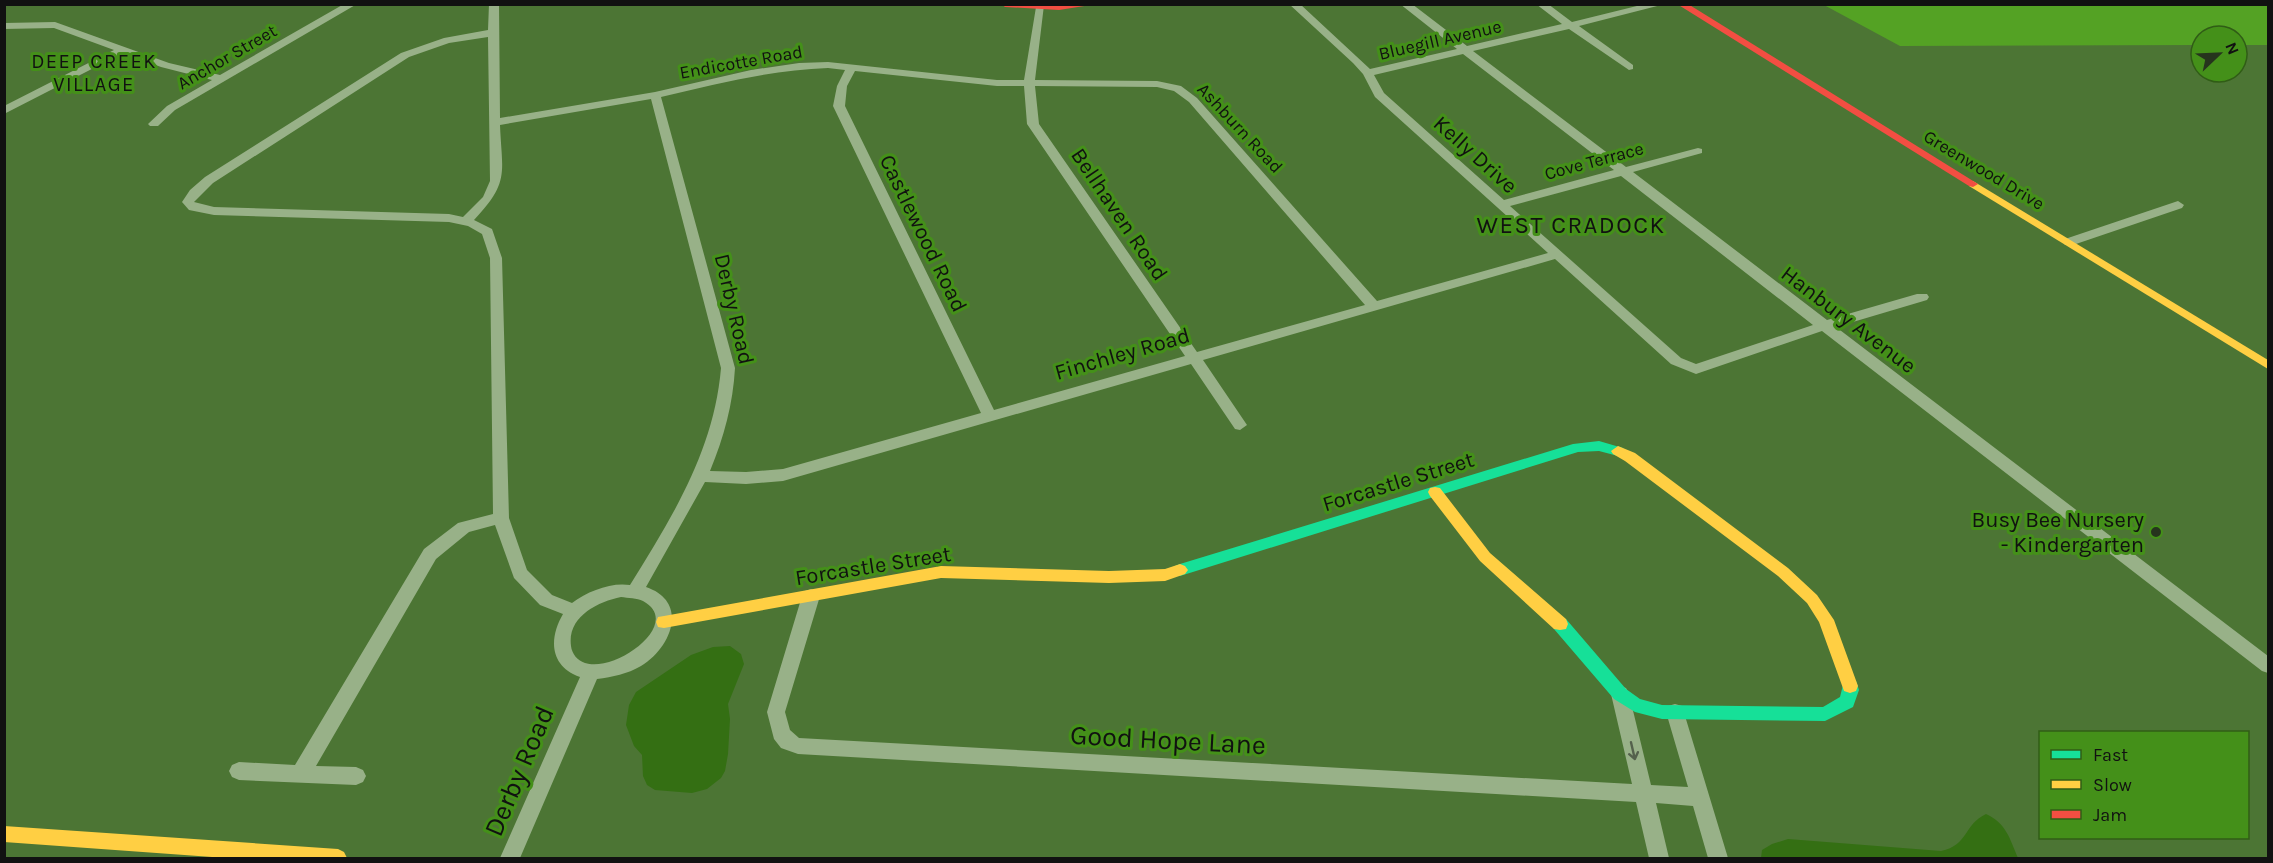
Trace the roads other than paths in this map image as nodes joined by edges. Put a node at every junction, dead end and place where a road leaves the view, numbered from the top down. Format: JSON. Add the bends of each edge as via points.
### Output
{"nodes":[{"id":1,"x":352,"y":4,"type":"edge"},
{"id":2,"x":494,"y":4,"type":"edge"},
{"id":3,"x":1005,"y":4,"type":"edge"},
{"id":4,"x":1093,"y":4,"type":"edge"},
{"id":5,"x":1294,"y":4,"type":"edge"},
{"id":6,"x":1405,"y":4,"type":"edge"},
{"id":7,"x":1541,"y":4,"type":"edge"},
{"id":8,"x":1660,"y":4,"type":"edge"},
{"id":9,"x":1681,"y":4,"type":"edge"},
{"id":10,"x":1041,"y":7,"type":"junction"},
{"id":11,"x":1571,"y":25,"type":"junction"},
{"id":12,"x":4,"y":26,"type":"edge"},
{"id":13,"x":492,"y":33,"type":"junction"},
{"id":14,"x":121,"y":50,"type":"junction"},
{"id":15,"x":1466,"y":52,"type":"junction"},
{"id":16,"x":1629,"y":68,"type":"dead end"},
{"id":17,"x":851,"y":69,"type":"junction"},
{"id":18,"x":1368,"y":73,"type":"junction"},
{"id":19,"x":222,"y":79,"type":"junction"},
{"id":20,"x":1029,"y":83,"type":"junction"},
{"id":21,"x":654,"y":95,"type":"junction"},
{"id":22,"x":4,"y":111,"type":"edge"},
{"id":23,"x":496,"y":122,"type":"junction"},
{"id":24,"x":154,"y":124,"type":"dead end"},
{"id":25,"x":1698,"y":151,"type":"dead end"},
{"id":26,"x":1622,"y":172,"type":"junction"},
{"id":27,"x":1500,"y":205,"type":"junction"},
{"id":28,"x":2178,"y":205,"type":"dead end"},
{"id":29,"x":466,"y":221,"type":"junction"},
{"id":30,"x":2068,"y":242,"type":"junction"},
{"id":31,"x":1556,"y":255,"type":"junction"},
{"id":32,"x":1922,"y":297,"type":"dead end"},
{"id":33,"x":1373,"y":305,"type":"junction"},
{"id":34,"x":1823,"y":326,"type":"junction"},
{"id":35,"x":1192,"y":357,"type":"junction"},
{"id":36,"x":2268,"y":365,"type":"edge"},
{"id":37,"x":989,"y":414,"type":"junction"},
{"id":38,"x":1239,"y":424,"type":"dead end"},
{"id":39,"x":699,"y":476,"type":"junction"},
{"id":40,"x":1435,"y":492,"type":"junction"},
{"id":41,"x":501,"y":518,"type":"junction"},
{"id":42,"x":636,"y":590,"type":"junction"},
{"id":43,"x":811,"y":596,"type":"junction"},
{"id":44,"x":575,"y":611,"type":"junction"},
{"id":45,"x":664,"y":622,"type":"junction"},
{"id":46,"x":2268,"y":666,"type":"edge"},
{"id":47,"x":591,"y":672,"type":"junction"},
{"id":48,"x":1620,"y":694,"type":"junction"},
{"id":49,"x":1676,"y":712,"type":"junction"},
{"id":50,"x":239,"y":771,"type":"dead end"},
{"id":51,"x":301,"y":773,"type":"junction"},
{"id":52,"x":356,"y":776,"type":"dead end"},
{"id":53,"x":1643,"y":793,"type":"junction"},
{"id":54,"x":1700,"y":798,"type":"junction"},
{"id":55,"x":4,"y":834,"type":"edge"},
{"id":56,"x":118,"y":851,"type":"edge"},
{"id":57,"x":338,"y":858,"type":"edge"},
{"id":58,"x":510,"y":858,"type":"edge"},
{"id":59,"x":1659,"y":858,"type":"edge"},
{"id":60,"x":1718,"y":858,"type":"edge"}],
"edges":[{"from":1,"to":19,"type":"street","name":"Anchor Street"},
{"from":2,"to":13,"type":"street"},
{"from":3,"to":10,"type":"street"},
{"from":4,"to":10,"type":"street"},
{"from":5,"to":18,"type":"street","name":"Kelly Drive"},
{"from":6,"to":15,"type":"street","name":"Hanbury Avenue"},
{"from":7,"to":11,"type":"street"},
{"from":8,"to":11,"type":"street","name":"Bluegill Avenue"},
{"from":9,"to":30,"type":"street","name":"Greenwood Drive"},
{"from":10,"to":20,"type":"street","name":"Bellhaven Road"},
{"from":11,"to":15,"type":"street","name":"Bluegill Avenue"},
{"from":11,"to":16,"type":"street"},
{"from":12,"to":14,"type":"street","via":[[54,25]]},
{"from":13,"to":23,"type":"street"},
{"from":13,"to":29,"type":"street","via":[[426,45],[405,55],[209,180],[188,202],[214,212]]},
{"from":14,"to":19,"type":"street"},
{"from":14,"to":22,"type":"street"},
{"from":15,"to":18,"type":"street","name":"Bluegill Avenue"},
{"from":15,"to":26,"type":"street","name":"Hanbury Avenue"},
{"from":17,"to":20,"type":"street","name":"Endicotte Road"},
{"from":17,"to":21,"type":"street","name":"Endicotte Road","via":[[799,66]]},
{"from":17,"to":37,"type":"street","name":"Castlewood Road","via":[[842,86],[839,106]]},
{"from":18,"to":27,"type":"street","name":"Kelly Drive","via":[[1379,95]]},
{"from":19,"to":24,"type":"street","name":"Anchor Street","via":[[171,108]]},
{"from":20,"to":33,"type":"street","name":"Ashburn Road","via":[[1157,84],[1177,88],[1194,100]]},
{"from":20,"to":35,"type":"street","name":"Bellhaven Road","via":[[1033,124]]},
{"from":21,"to":23,"type":"street","name":"Endicotte Road"},
{"from":21,"to":39,"type":"street","name":"Derby Road","via":[[728,368],[724,405],[708,460]]},
{"from":23,"to":29,"type":"street","via":[[496,182],[488,198]]},
{"from":25,"to":26,"type":"street","name":"Cove Terrace"},
{"from":26,"to":27,"type":"street","name":"Cove Terrace"},
{"from":26,"to":34,"type":"street","name":"Hanbury Avenue"},
{"from":27,"to":31,"type":"street","name":"Kelly Drive"},
{"from":28,"to":30,"type":"street"},
{"from":29,"to":41,"type":"street","via":[[488,232],[496,258]]},
{"from":30,"to":36,"type":"street","name":"Greenwood Drive"},
{"from":31,"to":33,"type":"street","name":"Finchley Road"},
{"from":31,"to":34,"type":"street","name":"Kelly Drive","via":[[1676,361],[1696,369]]},
{"from":32,"to":34,"type":"street"},
{"from":33,"to":35,"type":"street","name":"Finchley Road"},
{"from":34,"to":46,"type":"street","name":"Hanbury Avenue"},
{"from":35,"to":37,"type":"street","name":"Finchley Road"},
{"from":35,"to":38,"type":"street","name":"Bellhaven Road"},
{"from":37,"to":39,"type":"street","name":"Finchley Road","via":[[783,475]]},
{"from":39,"to":42,"type":"street","name":"Derby Road"},
{"from":40,"to":43,"type":"street","name":"Forcastle Street","via":[[1165,575],[1137,578],[941,572]]},
{"from":40,"to":48,"type":"street","via":[[1485,557],[1569,632]]},
{"from":40,"to":49,"type":"street","name":"Forcastle Street","via":[[1598,444],[1617,449],[1801,586],[1826,620],[1851,690],[1847,702],[1838,709],[1817,714]]},
{"from":41,"to":44,"type":"street","via":[[520,573],[546,600]]},
{"from":41,"to":51,"type":"street","via":[[464,527],[430,554]]},
{"from":42,"to":44,"type":"street","via":[[604,593]]},
{"from":42,"to":45,"type":"street","via":[[658,601]]},
{"from":43,"to":45,"type":"street","name":"Forcastle Street"},
{"from":43,"to":53,"type":"street","name":"Good Hope Lane","via":[[776,712],[781,733],[798,746]]},
{"from":44,"to":47,"type":"street","via":[[565,623],[560,649],[566,660]]},
{"from":45,"to":47,"type":"street","via":[[657,641],[640,658],[624,667]]},
{"from":47,"to":58,"type":"street","name":"Derby Road"},
{"from":48,"to":49,"type":"street","name":"Forcastle Street","via":[[1635,705]]},
{"from":48,"to":53,"type":"street","one_way":true},
{"from":49,"to":54,"type":"street"},
{"from":50,"to":51,"type":"street"},
{"from":51,"to":52,"type":"street"},
{"from":53,"to":54,"type":"street","name":"Good Hope Lane"},
{"from":53,"to":59,"type":"street"},
{"from":54,"to":60,"type":"street"},
{"from":55,"to":56,"type":"street"},
{"from":56,"to":57,"type":"street"}]}
